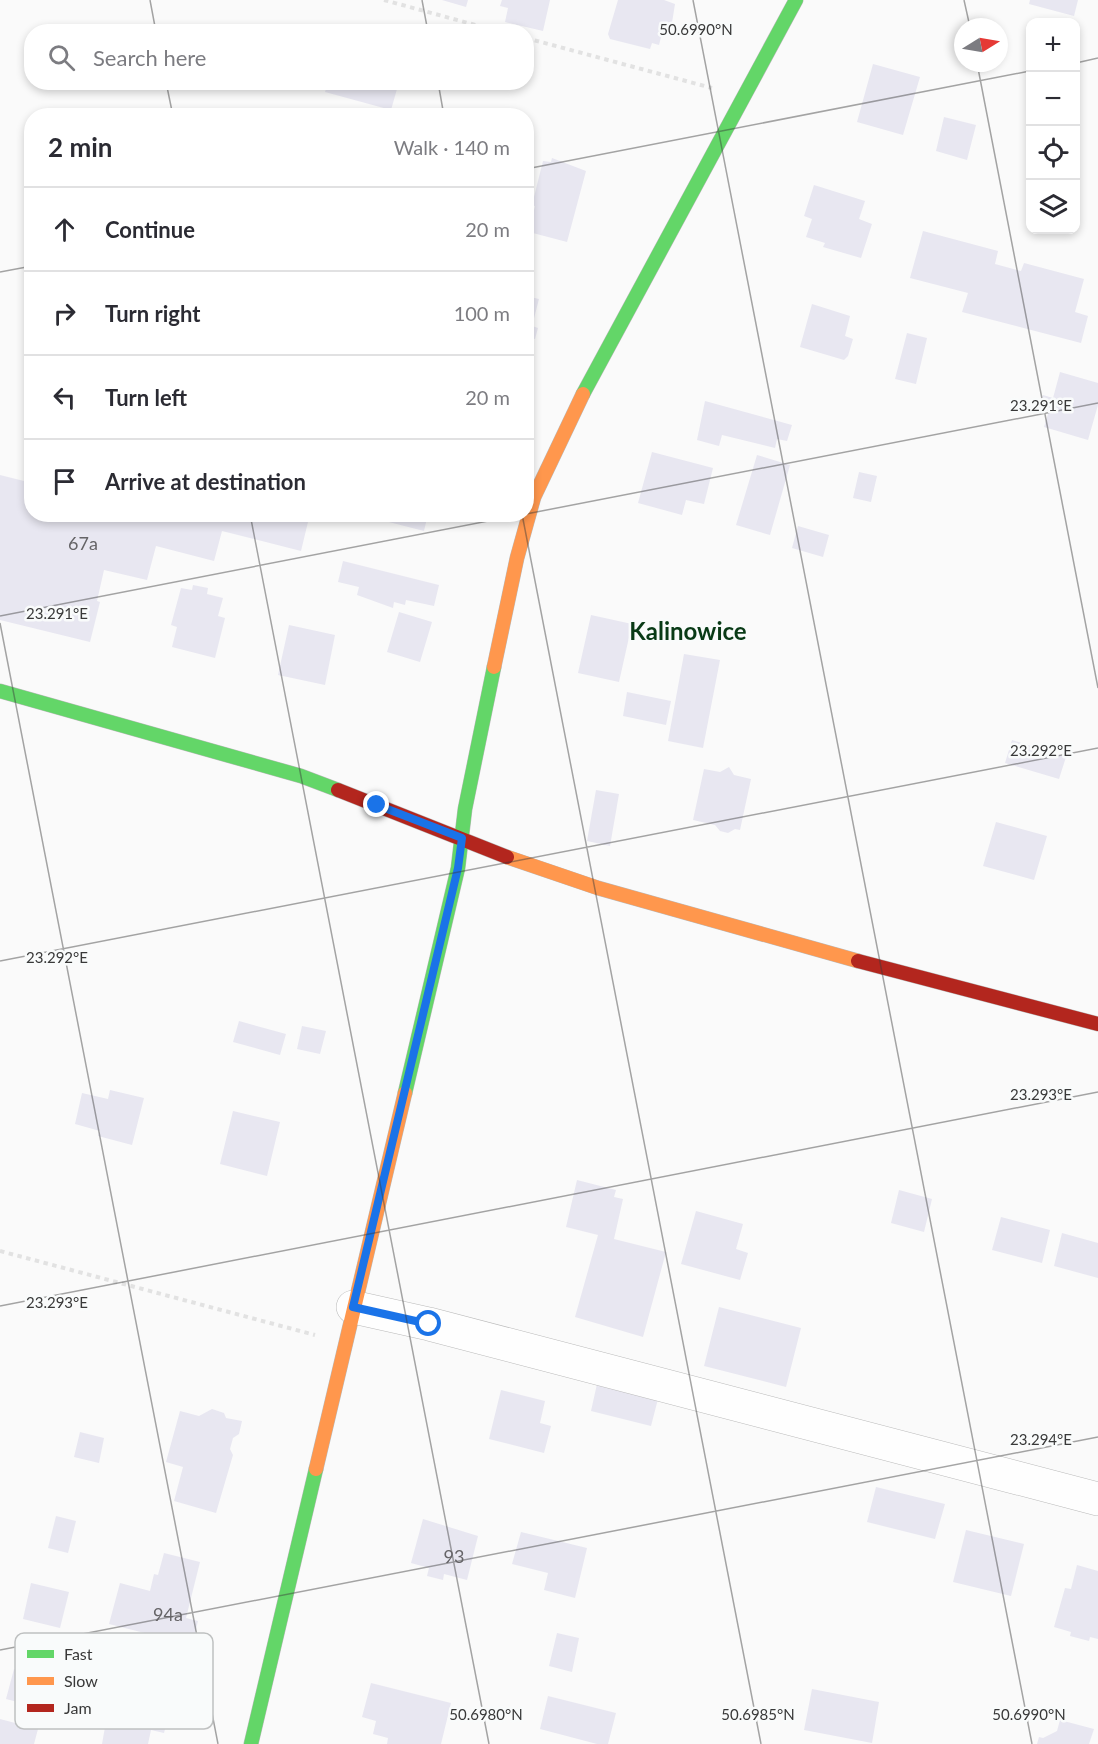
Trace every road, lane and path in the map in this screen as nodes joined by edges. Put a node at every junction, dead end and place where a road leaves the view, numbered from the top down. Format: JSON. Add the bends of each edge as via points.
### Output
{"nodes":[{"id":1,"x":384,"y":0,"type":"edge"},
{"id":2,"x":796,"y":0,"type":"edge"},
{"id":3,"x":472,"y":24,"type":"edge"},
{"id":4,"x":534,"y":40,"type":"edge"},
{"id":5,"x":744,"y":97,"type":"junction"},
{"id":6,"x":534,"y":497,"type":"edge"},
{"id":7,"x":528,"y":522,"type":"edge"},
{"id":8,"x":0,"y":691,"type":"edge"},
{"id":9,"x":462,"y":838,"type":"junction"},
{"id":10,"x":1098,"y":1024,"type":"edge"},
{"id":11,"x":0,"y":1251,"type":"edge"},
{"id":12,"x":353,"y":1307,"type":"junction"},
{"id":13,"x":345,"y":1343,"type":"junction"},
{"id":14,"x":1098,"y":1499,"type":"edge"},
{"id":15,"x":251,"y":1744,"type":"edge"}],
"edges":[{"from":1,"to":3,"type":"path"},
{"from":2,"to":5,"type":"street"},
{"from":4,"to":5,"type":"path"},
{"from":5,"to":6,"type":"street","via":[[567,423]]},
{"from":7,"to":9,"type":"street","via":[[465,808]]},
{"from":8,"to":9,"type":"street","via":[[271,767]]},
{"from":9,"to":10,"type":"street","via":[[570,880]]},
{"from":9,"to":12,"type":"street"},
{"from":11,"to":13,"type":"path"},
{"from":12,"to":13,"type":"street"},
{"from":12,"to":14,"type":"street"},
{"from":13,"to":15,"type":"street"}]}
